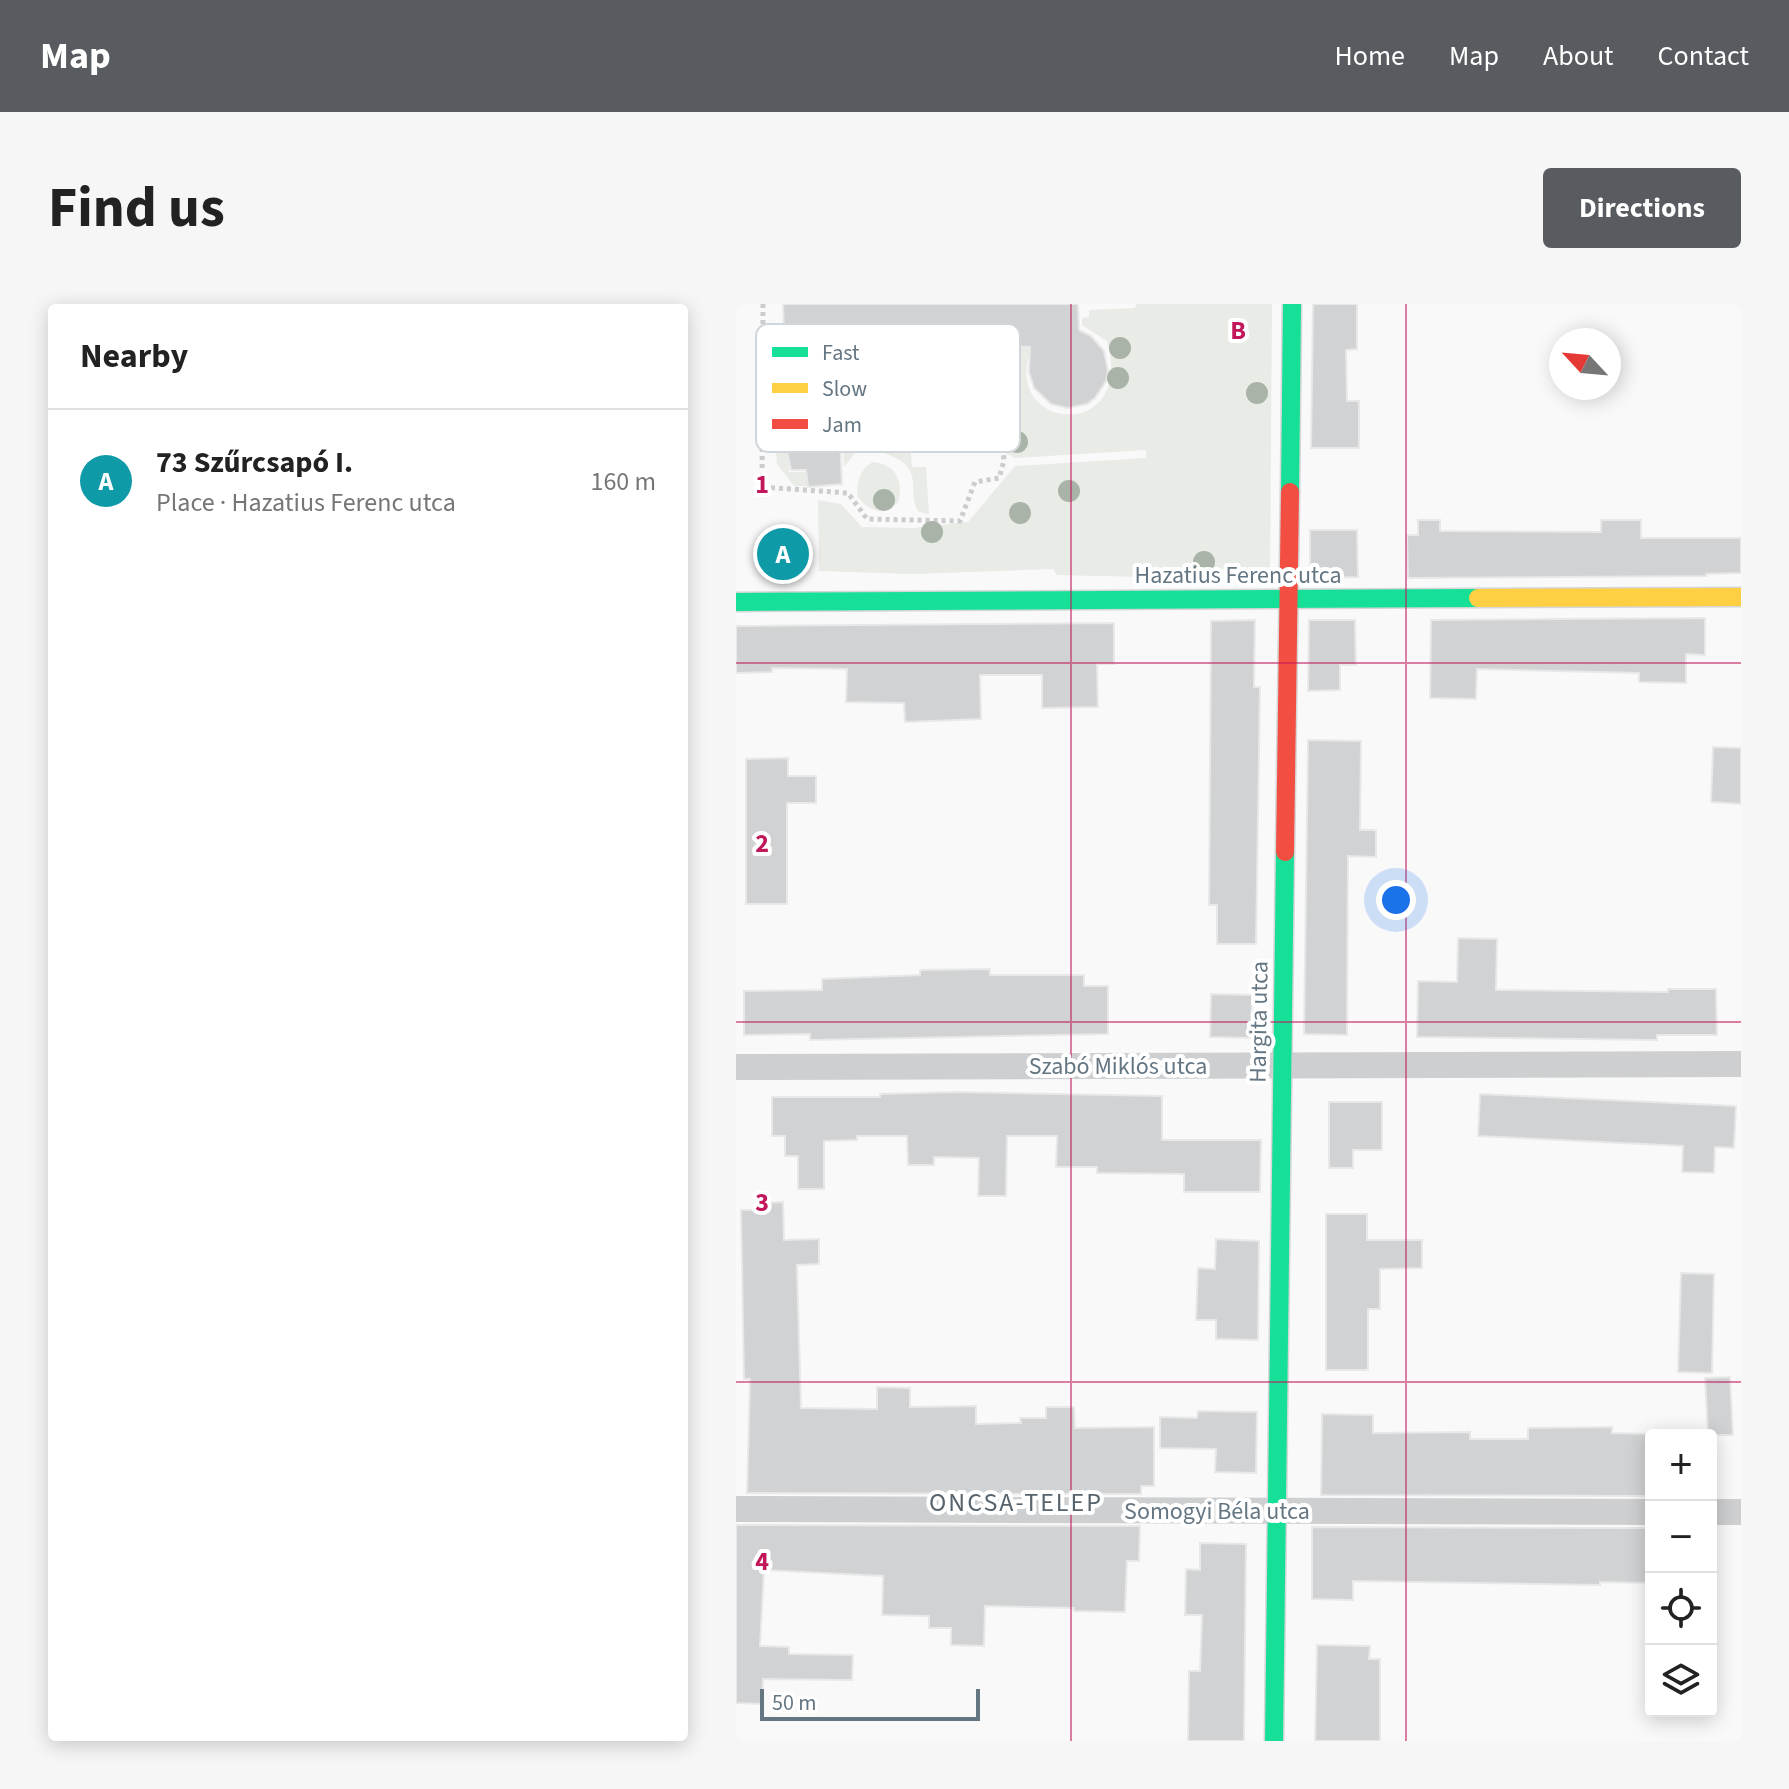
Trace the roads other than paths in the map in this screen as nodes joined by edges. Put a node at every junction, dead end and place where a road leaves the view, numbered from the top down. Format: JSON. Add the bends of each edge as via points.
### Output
{"nodes":[{"id":1,"x":1292,"y":304,"type":"edge"},
{"id":2,"x":1741,"y":597,"type":"edge"},
{"id":3,"x":1288,"y":598,"type":"junction"},
{"id":4,"x":736,"y":602,"type":"edge"},
{"id":5,"x":1741,"y":1064,"type":"edge"},
{"id":6,"x":1283,"y":1065,"type":"junction"},
{"id":7,"x":736,"y":1067,"type":"edge"},
{"id":8,"x":736,"y":1509,"type":"edge"},
{"id":9,"x":1277,"y":1511,"type":"junction"},
{"id":10,"x":1645,"y":1512,"type":"edge"},
{"id":11,"x":1717,"y":1512,"type":"edge"},
{"id":12,"x":1741,"y":1512,"type":"edge"},
{"id":13,"x":1274,"y":1741,"type":"edge"}],
"edges":[{"from":1,"to":3,"type":"street","name":"Hargita utca"},
{"from":2,"to":3,"type":"street","name":"Hazatius Ferenc utca"},
{"from":3,"to":4,"type":"street","name":"Hazatius Ferenc utca"},
{"from":3,"to":6,"type":"street","name":"Hargita utca"},
{"from":5,"to":6,"type":"street","name":"Szabó Miklós utca"},
{"from":6,"to":7,"type":"street","name":"Szabó Miklós utca"},
{"from":6,"to":9,"type":"street","name":"Hargita utca"},
{"from":8,"to":9,"type":"street","name":"Somogyi Béla utca"},
{"from":9,"to":10,"type":"street","name":"Somogyi Béla utca"},
{"from":9,"to":13,"type":"street","name":"Hargita utca"},
{"from":11,"to":12,"type":"street"}]}
